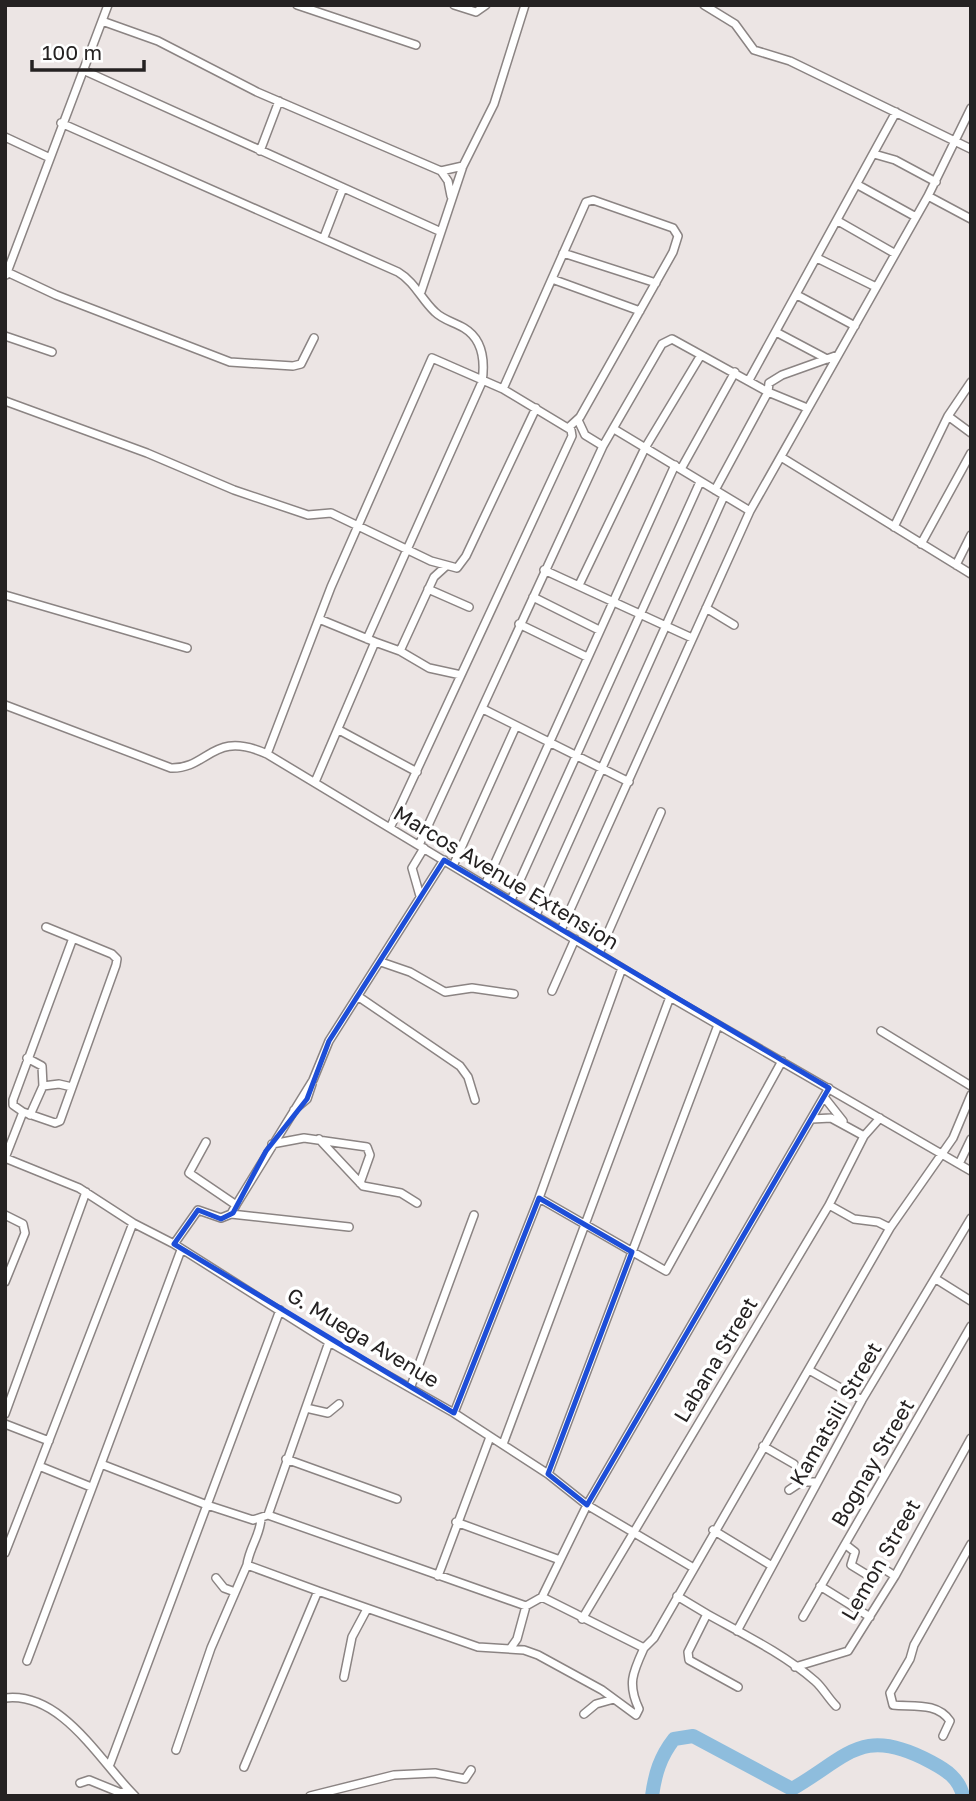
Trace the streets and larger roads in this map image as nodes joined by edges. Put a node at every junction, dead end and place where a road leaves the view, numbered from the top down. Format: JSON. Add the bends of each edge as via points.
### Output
{"nodes":[{"id":1,"x":108,"y":5,"type":"edge"},
{"id":2,"x":297,"y":5,"type":"edge"},
{"id":3,"x":454,"y":5,"type":"edge"},
{"id":4,"x":486,"y":5,"type":"edge"},
{"id":5,"x":525,"y":5,"type":"edge"},
{"id":6,"x":704,"y":5,"type":"edge"},
{"id":7,"x":102,"y":22,"type":"junction"},
{"id":8,"x":416,"y":45,"type":"dead end"},
{"id":9,"x":83,"y":70,"type":"junction"},
{"id":10,"x":279,"y":101,"type":"junction"},
{"id":11,"x":971,"y":108,"type":"edge"},
{"id":12,"x":896,"y":112,"type":"junction"},
{"id":13,"x":61,"y":123,"type":"junction"},
{"id":14,"x":5,"y":137,"type":"edge"},
{"id":15,"x":955,"y":140,"type":"junction"},
{"id":16,"x":971,"y":149,"type":"edge"},
{"id":17,"x":260,"y":150,"type":"junction"},
{"id":18,"x":874,"y":154,"type":"junction"},
{"id":19,"x":48,"y":157,"type":"junction"},
{"id":20,"x":463,"y":166,"type":"junction"},
{"id":21,"x":441,"y":171,"type":"junction"},
{"id":22,"x":936,"y":181,"type":"junction"},
{"id":23,"x":858,"y":185,"type":"junction"},
{"id":24,"x":343,"y":188,"type":"junction"},
{"id":25,"x":928,"y":196,"type":"junction"},
{"id":26,"x":451,"y":200,"type":"junction"},
{"id":27,"x":916,"y":217,"type":"junction"},
{"id":28,"x":971,"y":219,"type":"edge"},
{"id":29,"x":838,"y":221,"type":"junction"},
{"id":30,"x":439,"y":231,"type":"junction"},
{"id":31,"x":324,"y":237,"type":"junction"},
{"id":32,"x":563,"y":253,"type":"junction"},
{"id":33,"x":894,"y":253,"type":"junction"},
{"id":34,"x":817,"y":258,"type":"junction"},
{"id":35,"x":6,"y":274,"type":"edge"},
{"id":36,"x":552,"y":279,"type":"junction"},
{"id":37,"x":656,"y":283,"type":"junction"},
{"id":38,"x":876,"y":287,"type":"junction"},
{"id":39,"x":421,"y":292,"type":"junction"},
{"id":40,"x":797,"y":295,"type":"junction"},
{"id":41,"x":640,"y":311,"type":"junction"},
{"id":42,"x":855,"y":326,"type":"junction"},
{"id":43,"x":776,"y":331,"type":"junction"},
{"id":44,"x":5,"y":336,"type":"edge"},
{"id":45,"x":314,"y":338,"type":"dead end"},
{"id":46,"x":52,"y":352,"type":"dead end"},
{"id":47,"x":701,"y":355,"type":"junction"},
{"id":48,"x":838,"y":355,"type":"junction"},
{"id":49,"x":827,"y":359,"type":"junction"},
{"id":50,"x":735,"y":372,"type":"junction"},
{"id":51,"x":749,"y":380,"type":"junction"},
{"id":52,"x":482,"y":382,"type":"junction"},
{"id":53,"x":971,"y":382,"type":"edge"},
{"id":54,"x":503,"y":389,"type":"junction"},
{"id":55,"x":768,"y":392,"type":"junction"},
{"id":56,"x":5,"y":401,"type":"edge"},
{"id":57,"x":536,"y":408,"type":"junction"},
{"id":58,"x":807,"y":408,"type":"junction"},
{"id":59,"x":948,"y":416,"type":"junction"},
{"id":60,"x":578,"y":420,"type":"junction"},
{"id":61,"x":568,"y":428,"type":"junction"},
{"id":62,"x":614,"y":429,"type":"junction"},
{"id":63,"x":971,"y":433,"type":"edge"},
{"id":64,"x":603,"y":446,"type":"junction"},
{"id":65,"x":645,"y":448,"type":"junction"},
{"id":66,"x":971,"y":453,"type":"edge"},
{"id":67,"x":781,"y":457,"type":"junction"},
{"id":68,"x":678,"y":467,"type":"junction"},
{"id":69,"x":700,"y":482,"type":"junction"},
{"id":70,"x":715,"y":490,"type":"junction"},
{"id":71,"x":724,"y":496,"type":"junction"},
{"id":72,"x":750,"y":511,"type":"junction"},
{"id":73,"x":359,"y":525,"type":"junction"},
{"id":74,"x":894,"y":527,"type":"junction"},
{"id":75,"x":366,"y":532,"type":"junction"},
{"id":76,"x":354,"y":535,"type":"junction"},
{"id":77,"x":971,"y":535,"type":"edge"},
{"id":78,"x":921,"y":544,"type":"junction"},
{"id":79,"x":409,"y":551,"type":"junction"},
{"id":80,"x":431,"y":561,"type":"junction"},
{"id":81,"x":956,"y":565,"type":"junction"},
{"id":82,"x":445,"y":567,"type":"junction"},
{"id":83,"x":544,"y":570,"type":"junction"},
{"id":84,"x":971,"y":574,"type":"edge"},
{"id":85,"x":434,"y":577,"type":"junction"},
{"id":86,"x":579,"y":585,"type":"junction"},
{"id":87,"x":428,"y":589,"type":"junction"},
{"id":88,"x":5,"y":595,"type":"edge"},
{"id":89,"x":533,"y":597,"type":"junction"},
{"id":90,"x":614,"y":601,"type":"junction"},
{"id":91,"x":469,"y":607,"type":"dead end"},
{"id":92,"x":706,"y":608,"type":"junction"},
{"id":93,"x":640,"y":613,"type":"junction"},
{"id":94,"x":319,"y":619,"type":"junction"},
{"id":95,"x":519,"y":624,"type":"junction"},
{"id":96,"x":734,"y":625,"type":"dead end"},
{"id":97,"x":666,"y":626,"type":"junction"},
{"id":98,"x":599,"y":630,"type":"junction"},
{"id":99,"x":692,"y":638,"type":"junction"},
{"id":100,"x":371,"y":640,"type":"junction"},
{"id":101,"x":187,"y":648,"type":"dead end"},
{"id":102,"x":400,"y":651,"type":"junction"},
{"id":103,"x":587,"y":657,"type":"junction"},
{"id":104,"x":461,"y":675,"type":"junction"},
{"id":105,"x":5,"y":705,"type":"edge"},
{"id":106,"x":482,"y":709,"type":"junction"},
{"id":107,"x":516,"y":726,"type":"junction"},
{"id":108,"x":339,"y":730,"type":"junction"},
{"id":109,"x":551,"y":742,"type":"junction"},
{"id":110,"x":577,"y":753,"type":"junction"},
{"id":111,"x":267,"y":754,"type":"junction"},
{"id":112,"x":602,"y":769,"type":"junction"},
{"id":113,"x":417,"y":772,"type":"junction"},
{"id":114,"x":315,"y":782,"type":"junction"},
{"id":115,"x":629,"y":782,"type":"junction"},
{"id":116,"x":661,"y":812,"type":"dead end"},
{"id":117,"x":390,"y":828,"type":"junction"},
{"id":118,"x":422,"y":847,"type":"junction"},
{"id":119,"x":444,"y":860,"type":"junction"},
{"id":120,"x":453,"y":866,"type":"junction"},
{"id":121,"x":485,"y":885,"type":"junction"},
{"id":122,"x":420,"y":896,"type":"junction"},
{"id":123,"x":511,"y":900,"type":"junction"},
{"id":124,"x":536,"y":915,"type":"junction"},
{"id":125,"x":46,"y":927,"type":"dead end"},
{"id":126,"x":561,"y":930,"type":"junction"},
{"id":127,"x":73,"y":938,"type":"junction"},
{"id":128,"x":575,"y":939,"type":"junction"},
{"id":129,"x":598,"y":953,"type":"junction"},
{"id":130,"x":381,"y":962,"type":"junction"},
{"id":131,"x":622,"y":968,"type":"junction"},
{"id":132,"x":552,"y":991,"type":"dead end"},
{"id":133,"x":513,"y":994,"type":"dead end"},
{"id":134,"x":359,"y":997,"type":"junction"},
{"id":135,"x":670,"y":997,"type":"junction"},
{"id":136,"x":718,"y":1025,"type":"junction"},
{"id":137,"x":881,"y":1031,"type":"dead end"},
{"id":138,"x":27,"y":1058,"type":"junction"},
{"id":139,"x":782,"y":1061,"type":"junction"},
{"id":140,"x":43,"y":1086,"type":"junction"},
{"id":141,"x":971,"y":1086,"type":"edge"},
{"id":142,"x":72,"y":1087,"type":"junction"},
{"id":143,"x":829,"y":1088,"type":"junction"},
{"id":144,"x":971,"y":1095,"type":"edge"},
{"id":145,"x":824,"y":1097,"type":"junction"},
{"id":146,"x":475,"y":1100,"type":"dead end"},
{"id":147,"x":27,"y":1113,"type":"junction"},
{"id":148,"x":880,"y":1118,"type":"junction"},
{"id":149,"x":811,"y":1119,"type":"junction"},
{"id":150,"x":846,"y":1125,"type":"junction"},
{"id":151,"x":864,"y":1136,"type":"junction"},
{"id":152,"x":318,"y":1139,"type":"junction"},
{"id":153,"x":971,"y":1139,"type":"edge"},
{"id":154,"x":206,"y":1142,"type":"dead end"},
{"id":155,"x":272,"y":1144,"type":"junction"},
{"id":156,"x":942,"y":1155,"type":"junction"},
{"id":157,"x":5,"y":1158,"type":"edge"},
{"id":158,"x":959,"y":1164,"type":"junction"},
{"id":159,"x":971,"y":1171,"type":"edge"},
{"id":160,"x":360,"y":1183,"type":"junction"},
{"id":161,"x":86,"y":1192,"type":"junction"},
{"id":162,"x":539,"y":1198,"type":"junction"},
{"id":163,"x":417,"y":1203,"type":"dead end"},
{"id":164,"x":236,"y":1205,"type":"junction"},
{"id":165,"x":829,"y":1205,"type":"junction"},
{"id":166,"x":231,"y":1214,"type":"junction"},
{"id":167,"x":5,"y":1215,"type":"edge"},
{"id":168,"x":474,"y":1215,"type":"dead end"},
{"id":169,"x":971,"y":1218,"type":"edge"},
{"id":170,"x":132,"y":1223,"type":"junction"},
{"id":171,"x":585,"y":1226,"type":"junction"},
{"id":172,"x":349,"y":1227,"type":"dead end"},
{"id":173,"x":890,"y":1228,"type":"junction"},
{"id":174,"x":963,"y":1232,"type":"junction"},
{"id":175,"x":971,"y":1237,"type":"edge"},
{"id":176,"x":174,"y":1244,"type":"junction"},
{"id":177,"x":181,"y":1250,"type":"junction"},
{"id":178,"x":632,"y":1252,"type":"junction"},
{"id":179,"x":936,"y":1279,"type":"junction"},
{"id":180,"x":5,"y":1282,"type":"edge"},
{"id":181,"x":971,"y":1301,"type":"edge"},
{"id":182,"x":280,"y":1310,"type":"junction"},
{"id":183,"x":971,"y":1326,"type":"edge"},
{"id":184,"x":329,"y":1342,"type":"junction"},
{"id":185,"x":809,"y":1370,"type":"junction"},
{"id":186,"x":411,"y":1386,"type":"junction"},
{"id":187,"x":862,"y":1400,"type":"junction"},
{"id":188,"x":339,"y":1404,"type":"dead end"},
{"id":189,"x":306,"y":1408,"type":"junction"},
{"id":190,"x":454,"y":1413,"type":"junction"},
{"id":191,"x":5,"y":1414,"type":"edge"},
{"id":192,"x":5,"y":1424,"type":"edge"},
{"id":193,"x":490,"y":1437,"type":"junction"},
{"id":194,"x":971,"y":1438,"type":"edge"},
{"id":195,"x":50,"y":1441,"type":"junction"},
{"id":196,"x":503,"y":1444,"type":"junction"},
{"id":197,"x":763,"y":1446,"type":"junction"},
{"id":198,"x":286,"y":1459,"type":"junction"},
{"id":199,"x":101,"y":1464,"type":"junction"},
{"id":200,"x":794,"y":1464,"type":"dead end"},
{"id":201,"x":39,"y":1466,"type":"junction"},
{"id":202,"x":548,"y":1474,"type":"junction"},
{"id":203,"x":817,"y":1482,"type":"junction"},
{"id":204,"x":91,"y":1487,"type":"junction"},
{"id":205,"x":789,"y":1490,"type":"dead end"},
{"id":206,"x":397,"y":1499,"type":"dead end"},
{"id":207,"x":207,"y":1505,"type":"junction"},
{"id":208,"x":586,"y":1505,"type":"junction"},
{"id":209,"x":264,"y":1517,"type":"junction"},
{"id":210,"x":456,"y":1522,"type":"junction"},
{"id":211,"x":713,"y":1530,"type":"junction"},
{"id":212,"x":632,"y":1533,"type":"junction"},
{"id":213,"x":846,"y":1545,"type":"junction"},
{"id":214,"x":971,"y":1545,"type":"edge"},
{"id":215,"x":5,"y":1553,"type":"edge"},
{"id":216,"x":560,"y":1560,"type":"junction"},
{"id":217,"x":247,"y":1565,"type":"junction"},
{"id":218,"x":772,"y":1566,"type":"junction"},
{"id":219,"x":692,"y":1567,"type":"junction"},
{"id":220,"x":438,"y":1576,"type":"junction"},
{"id":221,"x":895,"y":1576,"type":"junction"},
{"id":222,"x":216,"y":1578,"type":"dead end"},
{"id":223,"x":820,"y":1586,"type":"junction"},
{"id":224,"x":318,"y":1591,"type":"junction"},
{"id":225,"x":235,"y":1592,"type":"junction"},
{"id":226,"x":542,"y":1597,"type":"junction"},
{"id":227,"x":677,"y":1597,"type":"junction"},
{"id":228,"x":526,"y":1606,"type":"junction"},
{"id":229,"x":367,"y":1609,"type":"junction"},
{"id":230,"x":707,"y":1614,"type":"junction"},
{"id":231,"x":803,"y":1617,"type":"dead end"},
{"id":232,"x":870,"y":1617,"type":"junction"},
{"id":233,"x":582,"y":1619,"type":"junction"},
{"id":234,"x":737,"y":1631,"type":"junction"},
{"id":235,"x":644,"y":1648,"type":"junction"},
{"id":236,"x":510,"y":1649,"type":"junction"},
{"id":237,"x":27,"y":1661,"type":"dead end"},
{"id":238,"x":795,"y":1667,"type":"junction"},
{"id":239,"x":344,"y":1677,"type":"dead end"},
{"id":240,"x":738,"y":1687,"type":"dead end"},
{"id":241,"x":5,"y":1698,"type":"edge"},
{"id":242,"x":614,"y":1699,"type":"junction"},
{"id":243,"x":836,"y":1706,"type":"dead end"},
{"id":244,"x":584,"y":1714,"type":"dead end"},
{"id":245,"x":943,"y":1736,"type":"dead end"},
{"id":246,"x":176,"y":1750,"type":"dead end"},
{"id":247,"x":110,"y":1764,"type":"junction"},
{"id":248,"x":244,"y":1767,"type":"dead end"},
{"id":249,"x":471,"y":1770,"type":"dead end"},
{"id":250,"x":80,"y":1783,"type":"dead end"},
{"id":251,"x":132,"y":1793,"type":"edge"},
{"id":252,"x":310,"y":1796,"type":"edge"}],
"edges":[{"from":1,"to":7,"type":"street"},
{"from":2,"to":8,"type":"street"},
{"from":3,"to":4,"type":"street","via":[[479,12]]},
{"from":5,"to":20,"type":"street","via":[[491,112]]},
{"from":6,"to":12,"type":"street","via":[[735,24],[758,52],[790,61]]},
{"from":7,"to":9,"type":"street"},
{"from":7,"to":10,"type":"street","via":[[150,38]]},
{"from":9,"to":13,"type":"street"},
{"from":9,"to":17,"type":"street"},
{"from":10,"to":17,"type":"street"},
{"from":10,"to":21,"type":"street"},
{"from":11,"to":15,"type":"street"},
{"from":12,"to":15,"type":"street"},
{"from":12,"to":18,"type":"street"},
{"from":13,"to":19,"type":"street"},
{"from":13,"to":31,"type":"street"},
{"from":14,"to":19,"type":"street"},
{"from":15,"to":16,"type":"street"},
{"from":15,"to":22,"type":"street"},
{"from":17,"to":24,"type":"street"},
{"from":18,"to":22,"type":"street"},
{"from":18,"to":23,"type":"street"},
{"from":19,"to":35,"type":"street"},
{"from":20,"to":21,"type":"street"},
{"from":20,"to":26,"type":"street"},
{"from":21,"to":26,"type":"street"},
{"from":22,"to":25,"type":"street"},
{"from":23,"to":27,"type":"street"},
{"from":23,"to":29,"type":"street"},
{"from":24,"to":30,"type":"street"},
{"from":24,"to":31,"type":"street"},
{"from":25,"to":27,"type":"street"},
{"from":25,"to":28,"type":"street"},
{"from":26,"to":30,"type":"street"},
{"from":27,"to":33,"type":"street"},
{"from":29,"to":33,"type":"street"},
{"from":29,"to":34,"type":"street"},
{"from":30,"to":39,"type":"street"},
{"from":31,"to":39,"type":"street","via":[[398,272]]},
{"from":32,"to":36,"type":"street"},
{"from":32,"to":37,"type":"street"},
{"from":32,"to":37,"type":"street","via":[[590,200],[638,213],[677,232],[673,252]]},
{"from":33,"to":38,"type":"street"},
{"from":34,"to":38,"type":"street"},
{"from":34,"to":40,"type":"street"},
{"from":35,"to":45,"type":"street","via":[[239,365],[293,366],[301,363]]},
{"from":36,"to":41,"type":"street"},
{"from":36,"to":54,"type":"street"},
{"from":37,"to":41,"type":"street"},
{"from":38,"to":42,"type":"street"},
{"from":39,"to":52,"type":"street","via":[[437,314],[475,338],[485,361]]},
{"from":40,"to":42,"type":"street"},
{"from":40,"to":43,"type":"street"},
{"from":41,"to":60,"type":"street"},
{"from":42,"to":48,"type":"street"},
{"from":43,"to":49,"type":"street"},
{"from":43,"to":51,"type":"street"},
{"from":44,"to":46,"type":"street"},
{"from":47,"to":50,"type":"street"},
{"from":47,"to":62,"type":"street","via":[[672,339],[664,342]]},
{"from":47,"to":65,"type":"street"},
{"from":48,"to":49,"type":"street"},
{"from":48,"to":58,"type":"street"},
{"from":49,"to":55,"type":"street","via":[[782,375],[769,383]]},
{"from":50,"to":51,"type":"street"},
{"from":50,"to":68,"type":"street"},
{"from":51,"to":55,"type":"street"},
{"from":52,"to":54,"type":"street"},
{"from":52,"to":73,"type":"street","via":[[432,358]]},
{"from":52,"to":79,"type":"street"},
{"from":53,"to":59,"type":"street"},
{"from":54,"to":57,"type":"street"},
{"from":55,"to":58,"type":"street"},
{"from":55,"to":70,"type":"street"},
{"from":56,"to":73,"type":"street","via":[[147,453],[234,491],[308,515],[331,513]]},
{"from":57,"to":61,"type":"street"},
{"from":57,"to":82,"type":"street","via":[[464,562],[457,568]]},
{"from":58,"to":67,"type":"street"},
{"from":59,"to":63,"type":"street"},
{"from":59,"to":74,"type":"street"},
{"from":60,"to":61,"type":"street"},
{"from":60,"to":64,"type":"street","via":[[585,435]]},
{"from":61,"to":104,"type":"street","via":[[572,436]]},
{"from":62,"to":64,"type":"street"},
{"from":62,"to":65,"type":"street"},
{"from":64,"to":83,"type":"street"},
{"from":65,"to":68,"type":"street"},
{"from":65,"to":86,"type":"street"},
{"from":66,"to":78,"type":"street"},
{"from":67,"to":72,"type":"street"},
{"from":67,"to":74,"type":"street"},
{"from":68,"to":69,"type":"street"},
{"from":68,"to":90,"type":"street"},
{"from":69,"to":70,"type":"street"},
{"from":69,"to":93,"type":"street"},
{"from":70,"to":71,"type":"street"},
{"from":71,"to":72,"type":"street"},
{"from":71,"to":97,"type":"street"},
{"from":72,"to":92,"type":"street"},
{"from":73,"to":75,"type":"street"},
{"from":73,"to":76,"type":"street"},
{"from":74,"to":78,"type":"street"},
{"from":75,"to":76,"type":"street"},
{"from":75,"to":79,"type":"street"},
{"from":76,"to":94,"type":"street"},
{"from":77,"to":81,"type":"street"},
{"from":78,"to":81,"type":"street"},
{"from":79,"to":80,"type":"street"},
{"from":79,"to":100,"type":"street"},
{"from":80,"to":82,"type":"street"},
{"from":80,"to":85,"type":"street"},
{"from":81,"to":84,"type":"street"},
{"from":82,"to":85,"type":"street"},
{"from":83,"to":86,"type":"street"},
{"from":83,"to":89,"type":"street"},
{"from":85,"to":87,"type":"street"},
{"from":86,"to":90,"type":"street"},
{"from":87,"to":91,"type":"street"},
{"from":87,"to":102,"type":"street"},
{"from":88,"to":101,"type":"street"},
{"from":89,"to":95,"type":"street"},
{"from":89,"to":98,"type":"street"},
{"from":90,"to":93,"type":"street"},
{"from":90,"to":98,"type":"street"},
{"from":92,"to":96,"type":"street"},
{"from":92,"to":99,"type":"street"},
{"from":93,"to":97,"type":"street"},
{"from":93,"to":110,"type":"street"},
{"from":94,"to":100,"type":"street"},
{"from":94,"to":111,"type":"street"},
{"from":95,"to":103,"type":"street"},
{"from":95,"to":106,"type":"street"},
{"from":97,"to":99,"type":"street"},
{"from":97,"to":112,"type":"street"},
{"from":98,"to":103,"type":"street"},
{"from":99,"to":115,"type":"street"},
{"from":100,"to":102,"type":"street"},
{"from":100,"to":108,"type":"street"},
{"from":102,"to":104,"type":"street","via":[[429,668]]},
{"from":103,"to":109,"type":"street"},
{"from":104,"to":113,"type":"street"},
{"from":105,"to":111,"type":"street","name":"Marcos Avenue Extension","via":[[171,768],[228,746],[249,746]]},
{"from":106,"to":107,"type":"street"},
{"from":106,"to":118,"type":"street"},
{"from":107,"to":109,"type":"street"},
{"from":107,"to":120,"type":"street"},
{"from":108,"to":113,"type":"street"},
{"from":108,"to":114,"type":"street"},
{"from":109,"to":110,"type":"street"},
{"from":109,"to":121,"type":"street"},
{"from":110,"to":112,"type":"street"},
{"from":110,"to":123,"type":"street"},
{"from":111,"to":114,"type":"street","name":"Marcos Avenue Extension"},
{"from":112,"to":115,"type":"street"},
{"from":112,"to":124,"type":"street"},
{"from":113,"to":117,"type":"street"},
{"from":114,"to":117,"type":"street","name":"Marcos Avenue Extension"},
{"from":115,"to":126,"type":"street"},
{"from":116,"to":129,"type":"street"},
{"from":117,"to":118,"type":"street","name":"Marcos Avenue Extension"},
{"from":118,"to":119,"type":"street","name":"Marcos Avenue Extension"},
{"from":118,"to":122,"type":"street","via":[[412,868]]},
{"from":119,"to":120,"type":"street","name":"Marcos Avenue Extension"},
{"from":119,"to":122,"type":"street"},
{"from":120,"to":121,"type":"street","name":"Marcos Avenue Extension"},
{"from":121,"to":123,"type":"street","name":"Marcos Avenue Extension"},
{"from":122,"to":130,"type":"street"},
{"from":123,"to":124,"type":"street","name":"Marcos Avenue Extension"},
{"from":124,"to":126,"type":"street","name":"Marcos Avenue Extension"},
{"from":125,"to":127,"type":"street"},
{"from":126,"to":128,"type":"street","name":"Marcos Avenue Extension"},
{"from":127,"to":138,"type":"street"},
{"from":127,"to":142,"type":"street","via":[[117,959]]},
{"from":128,"to":129,"type":"street","name":"Marcos Avenue Extension"},
{"from":128,"to":132,"type":"street"},
{"from":129,"to":131,"type":"street","name":"Marcos Avenue Extension"},
{"from":130,"to":133,"type":"street","via":[[445,992],[472,988]]},
{"from":130,"to":134,"type":"street"},
{"from":131,"to":135,"type":"street","name":"Marcos Avenue Extension"},
{"from":131,"to":162,"type":"street"},
{"from":134,"to":146,"type":"street","via":[[460,1066]]},
{"from":134,"to":155,"type":"street"},
{"from":135,"to":136,"type":"street","name":"Marcos Avenue Extension"},
{"from":135,"to":171,"type":"street"},
{"from":136,"to":139,"type":"street","name":"Marcos Avenue Extension"},
{"from":136,"to":178,"type":"street"},
{"from":137,"to":141,"type":"street"},
{"from":138,"to":140,"type":"street","via":[[42,1066]]},
{"from":138,"to":147,"type":"street","via":[[13,1103]]},
{"from":139,"to":143,"type":"street","name":"Marcos Avenue Extension"},
{"from":139,"to":178,"type":"street","via":[[666,1270]]},
{"from":140,"to":142,"type":"street"},
{"from":140,"to":147,"type":"street"},
{"from":142,"to":147,"type":"street","via":[[57,1123]]},
{"from":143,"to":145,"type":"street"},
{"from":143,"to":148,"type":"street","name":"Marcos Avenue Extension"},
{"from":144,"to":156,"type":"street"},
{"from":145,"to":149,"type":"street"},
{"from":145,"to":150,"type":"street"},
{"from":147,"to":157,"type":"street"},
{"from":148,"to":151,"type":"street","name":"Labana Street"},
{"from":148,"to":156,"type":"street","name":"Marcos Avenue Extension"},
{"from":149,"to":150,"type":"street","via":[[826,1116]]},
{"from":149,"to":208,"type":"street"},
{"from":150,"to":151,"type":"street"},
{"from":151,"to":165,"type":"street","name":"Labana Street"},
{"from":152,"to":155,"type":"street"},
{"from":152,"to":160,"type":"street"},
{"from":152,"to":160,"type":"street","via":[[360,1144],[370,1150]]},
{"from":153,"to":158,"type":"street"},
{"from":154,"to":164,"type":"street","via":[[189,1173]]},
{"from":155,"to":164,"type":"street"},
{"from":156,"to":158,"type":"street","name":"Marcos Avenue Extension"},
{"from":156,"to":173,"type":"street"},
{"from":157,"to":161,"type":"street","name":"G. Muega Avenue"},
{"from":158,"to":159,"type":"street","name":"Marcos Avenue Extension"},
{"from":160,"to":163,"type":"street","via":[[401,1193]]},
{"from":161,"to":170,"type":"street","name":"G. Muega Avenue"},
{"from":161,"to":191,"type":"street"},
{"from":162,"to":171,"type":"street"},
{"from":162,"to":190,"type":"street"},
{"from":164,"to":166,"type":"street"},
{"from":165,"to":173,"type":"street","via":[[854,1219]]},
{"from":165,"to":212,"type":"street","name":"Labana Street"},
{"from":166,"to":172,"type":"street"},
{"from":166,"to":176,"type":"street","via":[[221,1218],[198,1210]]},
{"from":167,"to":180,"type":"street","via":[[23,1224],[25,1233]]},
{"from":168,"to":186,"type":"street"},
{"from":169,"to":174,"type":"street","name":"Kamatsili Street"},
{"from":170,"to":176,"type":"street","name":"G. Muega Avenue"},
{"from":170,"to":195,"type":"street"},
{"from":171,"to":178,"type":"street"},
{"from":171,"to":196,"type":"street"},
{"from":173,"to":185,"type":"street"},
{"from":174,"to":175,"type":"street"},
{"from":174,"to":179,"type":"street","name":"Kamatsili Street"},
{"from":176,"to":177,"type":"street","name":"G. Muega Avenue"},
{"from":177,"to":182,"type":"street","name":"G. Muega Avenue"},
{"from":177,"to":199,"type":"street"},
{"from":178,"to":202,"type":"street"},
{"from":179,"to":181,"type":"street"},
{"from":179,"to":187,"type":"street","name":"Kamatsili Street"},
{"from":182,"to":184,"type":"street","name":"G. Muega Avenue"},
{"from":182,"to":207,"type":"street"},
{"from":183,"to":213,"type":"street","name":"Bognay Street"},
{"from":184,"to":186,"type":"street","name":"G. Muega Avenue"},
{"from":184,"to":189,"type":"street"},
{"from":185,"to":187,"type":"street"},
{"from":185,"to":197,"type":"street"},
{"from":186,"to":190,"type":"street","name":"G. Muega Avenue"},
{"from":187,"to":203,"type":"street","name":"Kamatsili Street"},
{"from":188,"to":189,"type":"street","via":[[328,1413]]},
{"from":189,"to":198,"type":"street"},
{"from":190,"to":193,"type":"street","name":"G. Muega Avenue"},
{"from":192,"to":195,"type":"street"},
{"from":193,"to":196,"type":"street","name":"G. Muega Avenue"},
{"from":193,"to":210,"type":"street"},
{"from":194,"to":221,"type":"street","name":"Lemon Street"},
{"from":195,"to":201,"type":"street"},
{"from":196,"to":202,"type":"street","name":"G. Muega Avenue"},
{"from":197,"to":200,"type":"street"},
{"from":197,"to":211,"type":"street"},
{"from":198,"to":206,"type":"street"},
{"from":198,"to":209,"type":"street"},
{"from":199,"to":204,"type":"street"},
{"from":199,"to":207,"type":"street"},
{"from":201,"to":204,"type":"street"},
{"from":201,"to":215,"type":"street"},
{"from":202,"to":208,"type":"street","name":"G. Muega Avenue"},
{"from":203,"to":205,"type":"street","via":[[801,1482]]},
{"from":203,"to":218,"type":"street","name":"Kamatsili Street"},
{"from":204,"to":237,"type":"street"},
{"from":207,"to":209,"type":"street","via":[[246,1519]]},
{"from":207,"to":247,"type":"street"},
{"from":208,"to":212,"type":"street","name":"G. Muega Avenue"},
{"from":208,"to":216,"type":"street"},
{"from":209,"to":217,"type":"street"},
{"from":209,"to":220,"type":"street"},
{"from":210,"to":216,"type":"street"},
{"from":210,"to":220,"type":"street"},
{"from":211,"to":218,"type":"street"},
{"from":211,"to":219,"type":"street"},
{"from":212,"to":219,"type":"street","name":"G. Muega Avenue"},
{"from":212,"to":233,"type":"street","name":"Labana Street"},
{"from":213,"to":221,"type":"street","via":[[855,1552],[851,1565],[869,1576],[881,1567]]},
{"from":213,"to":223,"type":"street","name":"Bognay Street"},
{"from":214,"to":245,"type":"street","via":[[891,1693],[895,1706],[927,1706],[948,1717]]},
{"from":216,"to":226,"type":"street"},
{"from":217,"to":224,"type":"street"},
{"from":217,"to":225,"type":"street"},
{"from":218,"to":234,"type":"street","name":"Kamatsili Street"},
{"from":219,"to":227,"type":"street"},
{"from":220,"to":228,"type":"street"},
{"from":221,"to":232,"type":"street","name":"Lemon Street"},
{"from":222,"to":225,"type":"street","via":[[223,1588]]},
{"from":223,"to":231,"type":"street","name":"Bognay Street"},
{"from":223,"to":232,"type":"street"},
{"from":224,"to":229,"type":"street"},
{"from":224,"to":248,"type":"street"},
{"from":225,"to":246,"type":"street"},
{"from":226,"to":228,"type":"street"},
{"from":226,"to":233,"type":"street"},
{"from":227,"to":230,"type":"street"},
{"from":227,"to":235,"type":"street"},
{"from":228,"to":236,"type":"street"},
{"from":229,"to":236,"type":"street","via":[[478,1647]]},
{"from":229,"to":239,"type":"street","via":[[352,1637]]},
{"from":230,"to":234,"type":"street"},
{"from":230,"to":240,"type":"street","via":[[687,1657]]},
{"from":232,"to":238,"type":"street","name":"Lemon Street","via":[[844,1654]]},
{"from":233,"to":235,"type":"street"},
{"from":234,"to":238,"type":"street"},
{"from":235,"to":242,"type":"street","via":[[631,1677],[638,1713]]},
{"from":236,"to":242,"type":"street","via":[[538,1655]]},
{"from":238,"to":243,"type":"street","via":[[818,1684]]},
{"from":241,"to":247,"type":"street","via":[[46,1709],[81,1733]]},
{"from":242,"to":244,"type":"street"},
{"from":247,"to":251,"type":"street"},
{"from":249,"to":252,"type":"street","via":[[465,1779],[439,1773],[394,1774]]},
{"from":250,"to":251,"type":"street","via":[[89,1780]]}]}
